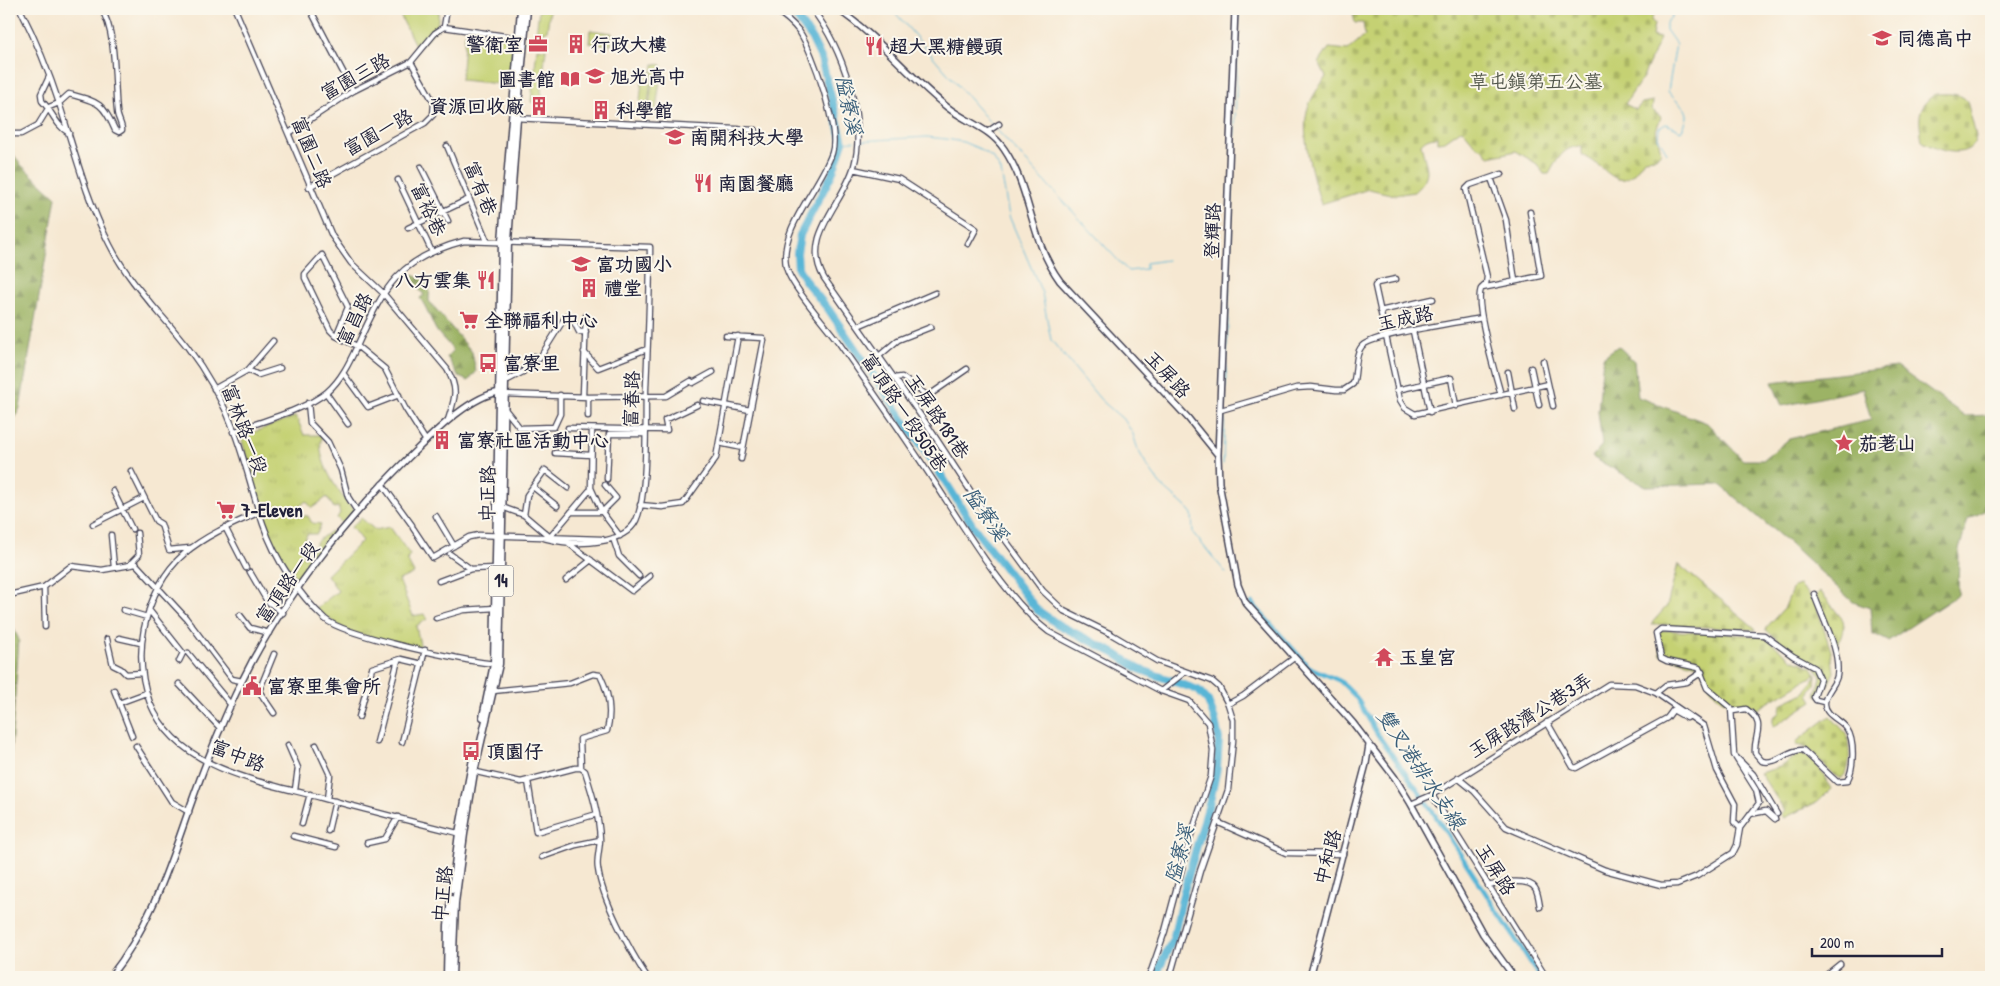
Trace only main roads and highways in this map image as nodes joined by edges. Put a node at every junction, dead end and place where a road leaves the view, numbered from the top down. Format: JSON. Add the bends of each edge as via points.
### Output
{"nodes":[{"id":1,"x":521,"y":9,"type":"edge"},
{"id":2,"x":527,"y":9,"type":"edge"},
{"id":3,"x":522,"y":38,"type":"junction"},
{"id":4,"x":505,"y":241,"type":"junction"},
{"id":5,"x":502,"y":393,"type":"junction"},
{"id":6,"x":500,"y":506,"type":"junction"},
{"id":7,"x":499,"y":536,"type":"junction"},
{"id":8,"x":496,"y":664,"type":"junction"},
{"id":9,"x":472,"y":771,"type":"junction"},
{"id":10,"x":461,"y":833,"type":"junction"},
{"id":11,"x":447,"y":977,"type":"edge"},
{"id":12,"x":452,"y":977,"type":"edge"}],
"edges":[{"from":1,"to":3,"type":"main road","name":"中正路","number":"14"},
{"from":2,"to":3,"type":"main road","name":"中正路","number":"14"},
{"from":3,"to":4,"type":"main road","name":"中正路","number":"14"},
{"from":4,"to":5,"type":"main road","name":"中正路","number":"14"},
{"from":4,"to":5,"type":"main road","name":"中正路","number":"14","via":[[506,381]]},
{"from":5,"to":6,"type":"main road","name":"中正路","number":"14"},
{"from":5,"to":6,"type":"main road","name":"中正路","number":"14"},
{"from":6,"to":7,"type":"main road","name":"中正路","number":"14"},
{"from":7,"to":8,"type":"main road","name":"中正路","number":"14"},
{"from":7,"to":8,"type":"main road","name":"中正路","number":"14"},
{"from":8,"to":9,"type":"main road","name":"中正路","number":"14"},
{"from":8,"to":9,"type":"main road","name":"中正路","number":"14","via":[[493,691]]},
{"from":9,"to":10,"type":"main road","name":"中正路","number":"14"},
{"from":10,"to":11,"type":"main road","name":"中正路","number":"14","via":[[448,926]]},
{"from":10,"to":12,"type":"main road","name":"中正路","number":"14"}]}
